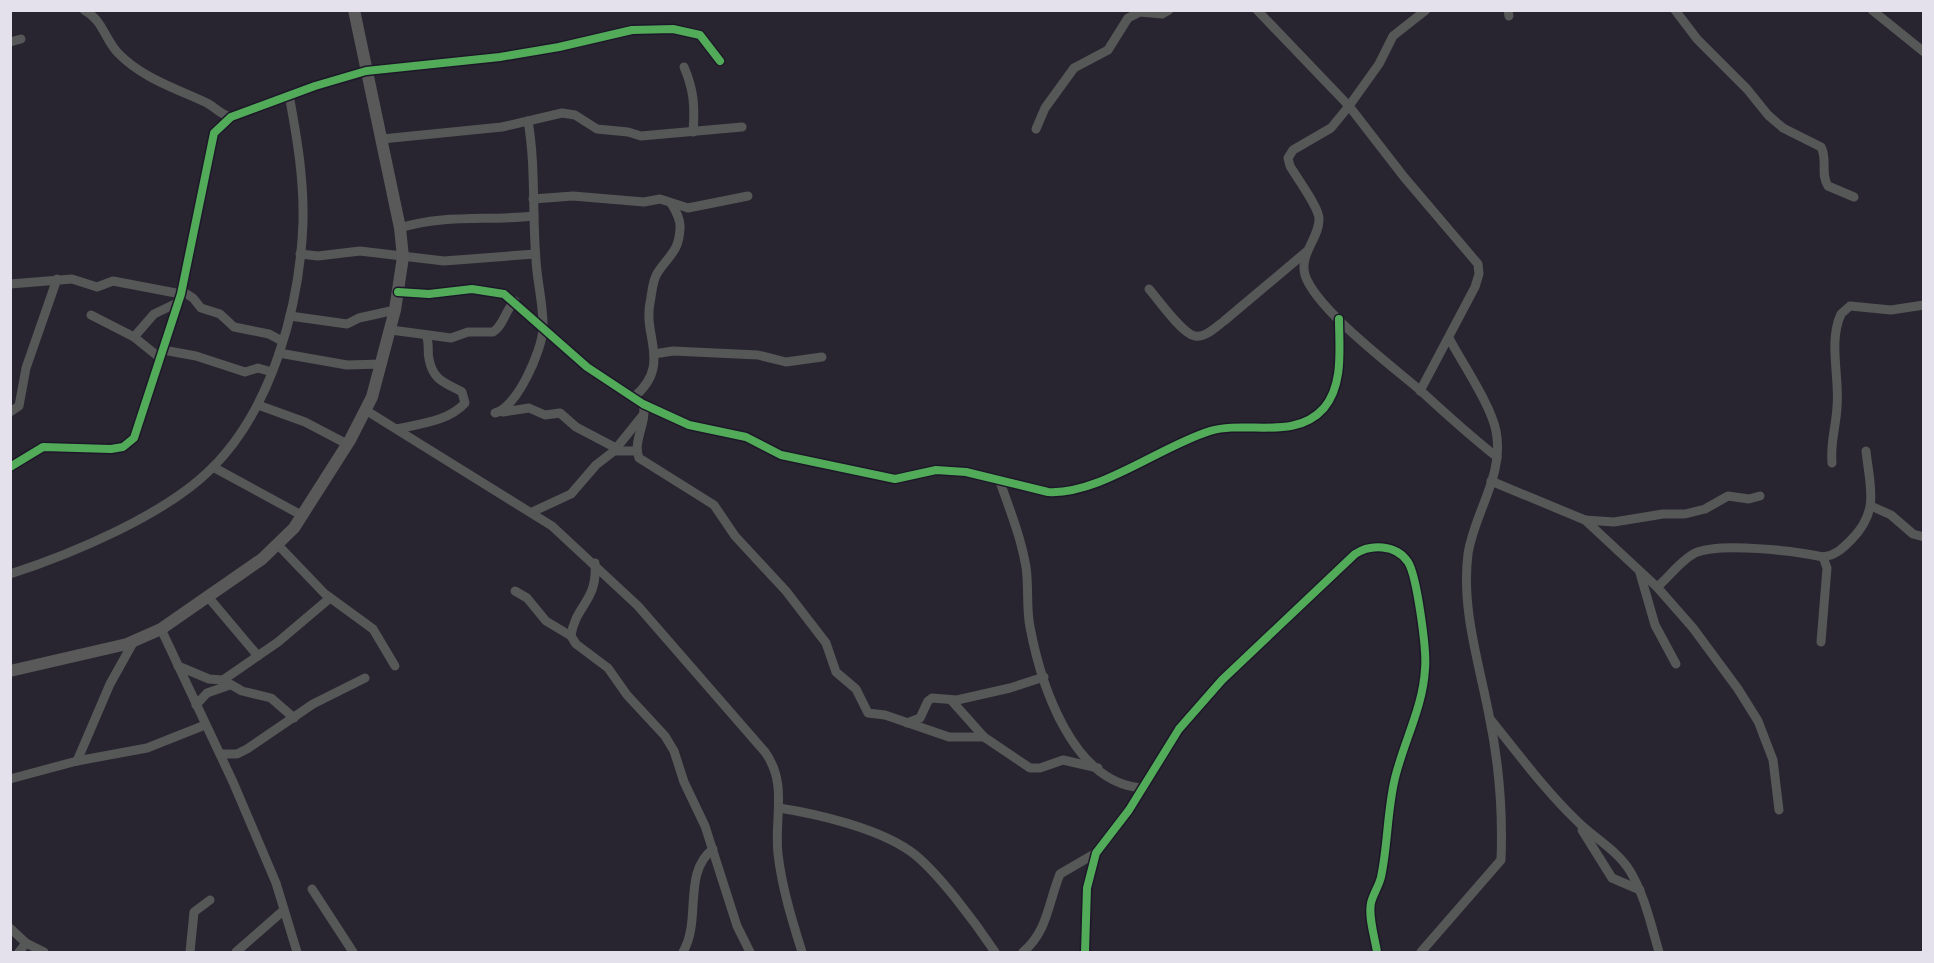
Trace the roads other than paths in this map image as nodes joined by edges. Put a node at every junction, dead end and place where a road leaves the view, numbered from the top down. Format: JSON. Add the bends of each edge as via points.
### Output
{"nodes":[{"id":1,"x":84,"y":10,"type":"edge"},
{"id":2,"x":354,"y":10,"type":"edge"},
{"id":3,"x":1169,"y":10,"type":"edge"},
{"id":4,"x":1257,"y":10,"type":"edge"},
{"id":5,"x":1426,"y":10,"type":"edge"},
{"id":6,"x":1675,"y":10,"type":"edge"},
{"id":7,"x":1872,"y":10,"type":"edge"},
{"id":8,"x":21,"y":39,"type":"dead end"},
{"id":9,"x":10,"y":42,"type":"edge"},
{"id":10,"x":1923,"y":52,"type":"edge"},
{"id":11,"x":720,"y":61,"type":"dead end"},
{"id":12,"x":684,"y":67,"type":"dead end"},
{"id":13,"x":366,"y":71,"type":"junction"},
{"id":14,"x":289,"y":95,"type":"junction"},
{"id":15,"x":1349,"y":106,"type":"junction"},
{"id":16,"x":231,"y":117,"type":"junction"},
{"id":17,"x":528,"y":121,"type":"junction"},
{"id":18,"x":742,"y":127,"type":"dead end"},
{"id":19,"x":1036,"y":129,"type":"dead end"},
{"id":20,"x":693,"y":132,"type":"junction"},
{"id":21,"x":382,"y":139,"type":"junction"},
{"id":22,"x":748,"y":196,"type":"dead end"},
{"id":23,"x":1854,"y":197,"type":"dead end"},
{"id":24,"x":533,"y":199,"type":"junction"},
{"id":25,"x":671,"y":203,"type":"junction"},
{"id":26,"x":534,"y":216,"type":"junction"},
{"id":27,"x":400,"y":228,"type":"junction"},
{"id":28,"x":1306,"y":252,"type":"junction"},
{"id":29,"x":300,"y":254,"type":"junction"},
{"id":30,"x":535,"y":255,"type":"junction"},
{"id":31,"x":403,"y":257,"type":"junction"},
{"id":32,"x":57,"y":279,"type":"junction"},
{"id":33,"x":10,"y":284,"type":"edge"},
{"id":34,"x":1149,"y":289,"type":"dead end"},
{"id":35,"x":398,"y":292,"type":"junction"},
{"id":36,"x":181,"y":296,"type":"junction"},
{"id":37,"x":515,"y":301,"type":"junction"},
{"id":38,"x":1923,"y":305,"type":"edge"},
{"id":39,"x":395,"y":310,"type":"junction"},
{"id":40,"x":91,"y":315,"type":"dead end"},
{"id":41,"x":290,"y":316,"type":"junction"},
{"id":42,"x":1339,"y":319,"type":"junction"},
{"id":43,"x":543,"y":329,"type":"junction"},
{"id":44,"x":391,"y":330,"type":"junction"},
{"id":45,"x":426,"y":335,"type":"junction"},
{"id":46,"x":134,"y":337,"type":"junction"},
{"id":47,"x":1449,"y":338,"type":"junction"},
{"id":48,"x":282,"y":341,"type":"junction"},
{"id":49,"x":279,"y":353,"type":"junction"},
{"id":50,"x":161,"y":354,"type":"junction"},
{"id":51,"x":654,"y":354,"type":"junction"},
{"id":52,"x":822,"y":357,"type":"dead end"},
{"id":53,"x":382,"y":364,"type":"junction"},
{"id":54,"x":272,"y":372,"type":"junction"},
{"id":55,"x":1420,"y":391,"type":"junction"},
{"id":56,"x":634,"y":398,"type":"junction"},
{"id":57,"x":258,"y":405,"type":"junction"},
{"id":58,"x":644,"y":408,"type":"junction"},
{"id":59,"x":367,"y":411,"type":"junction"},
{"id":60,"x":10,"y":412,"type":"edge"},
{"id":61,"x":397,"y":429,"type":"junction"},
{"id":62,"x":347,"y":444,"type":"junction"},
{"id":63,"x":616,"y":450,"type":"junction"},
{"id":64,"x":637,"y":451,"type":"junction"},
{"id":65,"x":1866,"y":451,"type":"dead end"},
{"id":66,"x":1497,"y":457,"type":"junction"},
{"id":67,"x":1832,"y":463,"type":"dead end"},
{"id":68,"x":10,"y":467,"type":"edge"},
{"id":69,"x":213,"y":467,"type":"junction"},
{"id":70,"x":999,"y":479,"type":"junction"},
{"id":71,"x":1491,"y":481,"type":"junction"},
{"id":72,"x":1760,"y":496,"type":"dead end"},
{"id":73,"x":1871,"y":506,"type":"junction"},
{"id":74,"x":532,"y":512,"type":"junction"},
{"id":75,"x":303,"y":516,"type":"junction"},
{"id":76,"x":1585,"y":520,"type":"junction"},
{"id":77,"x":1923,"y":537,"type":"edge"},
{"id":78,"x":278,"y":545,"type":"junction"},
{"id":79,"x":1823,"y":557,"type":"junction"},
{"id":80,"x":595,"y":563,"type":"junction"},
{"id":81,"x":1640,"y":571,"type":"junction"},
{"id":82,"x":10,"y":574,"type":"edge"},
{"id":83,"x":1657,"y":587,"type":"junction"},
{"id":84,"x":515,"y":591,"type":"dead end"},
{"id":85,"x":209,"y":598,"type":"junction"},
{"id":86,"x":330,"y":598,"type":"junction"},
{"id":87,"x":161,"y":629,"type":"junction"},
{"id":88,"x":571,"y":636,"type":"junction"},
{"id":89,"x":134,"y":641,"type":"junction"},
{"id":90,"x":1821,"y":642,"type":"dead end"},
{"id":91,"x":258,"y":656,"type":"junction"},
{"id":92,"x":1676,"y":664,"type":"dead end"},
{"id":93,"x":178,"y":666,"type":"junction"},
{"id":94,"x":395,"y":666,"type":"dead end"},
{"id":95,"x":11,"y":668,"type":"edge"},
{"id":96,"x":1044,"y":677,"type":"junction"},
{"id":97,"x":365,"y":678,"type":"dead end"},
{"id":98,"x":226,"y":682,"type":"junction"},
{"id":99,"x":951,"y":700,"type":"junction"},
{"id":100,"x":196,"y":705,"type":"junction"},
{"id":101,"x":294,"y":718,"type":"junction"},
{"id":102,"x":1490,"y":718,"type":"junction"},
{"id":103,"x":907,"y":723,"type":"junction"},
{"id":104,"x":205,"y":725,"type":"junction"},
{"id":105,"x":984,"y":738,"type":"junction"},
{"id":106,"x":220,"y":754,"type":"junction"},
{"id":107,"x":77,"y":761,"type":"junction"},
{"id":108,"x":1098,"y":768,"type":"junction"},
{"id":109,"x":10,"y":780,"type":"edge"},
{"id":110,"x":1144,"y":788,"type":"junction"},
{"id":111,"x":779,"y":808,"type":"junction"},
{"id":112,"x":1779,"y":810,"type":"dead end"},
{"id":113,"x":1578,"y":823,"type":"junction"},
{"id":114,"x":713,"y":849,"type":"junction"},
{"id":115,"x":1096,"y":853,"type":"junction"},
{"id":116,"x":312,"y":889,"type":"dead end"},
{"id":117,"x":1640,"y":890,"type":"junction"},
{"id":118,"x":210,"y":900,"type":"dead end"},
{"id":119,"x":284,"y":910,"type":"junction"},
{"id":120,"x":10,"y":928,"type":"edge"},
{"id":121,"x":26,"y":943,"type":"junction"},
{"id":122,"x":19,"y":952,"type":"edge"},
{"id":123,"x":44,"y":952,"type":"edge"},
{"id":124,"x":190,"y":952,"type":"edge"},
{"id":125,"x":237,"y":952,"type":"edge"},
{"id":126,"x":297,"y":952,"type":"edge"},
{"id":127,"x":353,"y":952,"type":"edge"},
{"id":128,"x":683,"y":952,"type":"edge"},
{"id":129,"x":750,"y":952,"type":"edge"},
{"id":130,"x":802,"y":952,"type":"edge"},
{"id":131,"x":995,"y":952,"type":"edge"},
{"id":132,"x":1023,"y":952,"type":"edge"},
{"id":133,"x":1085,"y":952,"type":"edge"},
{"id":134,"x":1377,"y":952,"type":"edge"},
{"id":135,"x":1421,"y":952,"type":"edge"},
{"id":136,"x":1659,"y":952,"type":"edge"}],
"edges":[{"from":1,"to":16,"type":"street","via":[[94,16],[118,53],[131,64]]},
{"from":2,"to":13,"type":"street"},
{"from":3,"to":19,"type":"street","via":[[1162,14],[1140,12],[1128,18],[1108,50],[1074,68],[1045,108]]},
{"from":4,"to":15,"type":"street"},
{"from":5,"to":15,"type":"street","via":[[1394,36]]},
{"from":6,"to":23,"type":"street","via":[[1768,115],[1783,128],[1821,147],[1828,186]]},
{"from":7,"to":10,"type":"street"},
{"from":8,"to":9,"type":"street"},
{"from":11,"to":13,"type":"street","via":[[705,39],[692,32],[632,30],[500,57]]},
{"from":12,"to":20,"type":"street","via":[[692,86]]},
{"from":13,"to":14,"type":"street"},
{"from":13,"to":21,"type":"street"},
{"from":14,"to":16,"type":"street"},
{"from":14,"to":29,"type":"street","via":[[302,185]]},
{"from":15,"to":28,"type":"street","via":[[1331,128],[1293,150],[1288,158],[1318,214],[1318,225]]},
{"from":15,"to":47,"type":"street","via":[[1478,264],[1475,287]]},
{"from":16,"to":36,"type":"street","via":[[214,133]]},
{"from":17,"to":20,"type":"street","via":[[562,113],[575,115],[597,129],[641,136]]},
{"from":17,"to":21,"type":"street","via":[[493,129]]},
{"from":17,"to":24,"type":"street"},
{"from":18,"to":20,"type":"street"},
{"from":21,"to":27,"type":"street"},
{"from":22,"to":25,"type":"street","via":[[688,208]]},
{"from":24,"to":25,"type":"street","via":[[573,196],[644,202],[656,198]]},
{"from":24,"to":26,"type":"street"},
{"from":25,"to":51,"type":"street","via":[[680,230],[673,256],[655,278],[649,309]]},
{"from":26,"to":27,"type":"street","via":[[435,220]]},
{"from":26,"to":30,"type":"street"},
{"from":27,"to":31,"type":"street"},
{"from":28,"to":34,"type":"street","via":[[1224,321],[1197,336],[1175,320]]},
{"from":28,"to":42,"type":"street","via":[[1305,273],[1309,283]]},
{"from":29,"to":31,"type":"street","via":[[360,251]]},
{"from":29,"to":41,"type":"street"},
{"from":30,"to":31,"type":"street","via":[[444,261]]},
{"from":30,"to":43,"type":"street"},
{"from":31,"to":35,"type":"street"},
{"from":32,"to":33,"type":"street"},
{"from":32,"to":36,"type":"street","via":[[80,280],[97,287],[111,281],[130,282]]},
{"from":32,"to":60,"type":"street","via":[[26,368],[19,406]]},
{"from":35,"to":37,"type":"street","via":[[429,294],[472,289],[504,294]]},
{"from":35,"to":39,"type":"street"},
{"from":36,"to":46,"type":"street","via":[[154,314]]},
{"from":36,"to":48,"type":"street","via":[[193,298],[201,308],[220,314],[234,327],[269,334]]},
{"from":36,"to":50,"type":"street"},
{"from":37,"to":43,"type":"street"},
{"from":37,"to":45,"type":"street","via":[[493,332],[468,332],[451,338]]},
{"from":38,"to":67,"type":"street","via":[[1891,310],[1850,306],[1841,314],[1835,357],[1837,408]]},
{"from":39,"to":41,"type":"street","via":[[347,324]]},
{"from":39,"to":44,"type":"street"},
{"from":40,"to":46,"type":"street"},
{"from":41,"to":48,"type":"street"},
{"from":42,"to":55,"type":"street"},
{"from":42,"to":70,"type":"street","via":[[1335,386],[1323,410],[1307,420],[1284,427],[1213,430],[1073,492],[1048,492]]},
{"from":43,"to":56,"type":"street","via":[[600,378]]},
{"from":43,"to":63,"type":"street","via":[[525,383],[499,413],[529,408],[545,415],[560,413]]},
{"from":44,"to":45,"type":"street"},
{"from":44,"to":53,"type":"street"},
{"from":45,"to":61,"type":"street","via":[[435,372],[444,384],[462,392],[465,403],[453,414]]},
{"from":46,"to":50,"type":"street"},
{"from":47,"to":55,"type":"street"},
{"from":47,"to":66,"type":"street","via":[[1496,429]]},
{"from":48,"to":49,"type":"street"},
{"from":49,"to":53,"type":"street","via":[[340,364]]},
{"from":49,"to":54,"type":"street"},
{"from":50,"to":54,"type":"street","via":[[196,356],[245,372],[258,368]]},
{"from":50,"to":68,"type":"street","via":[[138,431],[129,444],[97,449],[43,447]]},
{"from":51,"to":52,"type":"street","via":[[673,351],[758,355],[786,362]]},
{"from":51,"to":56,"type":"street","via":[[648,383]]},
{"from":53,"to":59,"type":"street"},
{"from":54,"to":57,"type":"street"},
{"from":55,"to":66,"type":"street"},
{"from":56,"to":58,"type":"street"},
{"from":57,"to":62,"type":"street","via":[[305,422]]},
{"from":57,"to":69,"type":"street"},
{"from":58,"to":63,"type":"street"},
{"from":58,"to":64,"type":"street"},
{"from":58,"to":70,"type":"street","via":[[689,425],[746,437],[781,455],[854,472],[895,479],[946,470]]},
{"from":59,"to":61,"type":"street"},
{"from":59,"to":62,"type":"street"},
{"from":61,"to":74,"type":"street"},
{"from":62,"to":75,"type":"street"},
{"from":63,"to":64,"type":"street"},
{"from":63,"to":74,"type":"street","via":[[596,465],[571,494]]},
{"from":64,"to":103,"type":"street","via":[[644,462],[714,505],[735,536],[786,591],[826,643],[836,672],[856,689],[868,713]]},
{"from":65,"to":73,"type":"street"},
{"from":66,"to":71,"type":"street"},
{"from":69,"to":75,"type":"street"},
{"from":69,"to":82,"type":"street","via":[[178,496],[144,516],[72,551]]},
{"from":70,"to":96,"type":"street","via":[[1026,567],[1030,625]]},
{"from":71,"to":76,"type":"street"},
{"from":71,"to":102,"type":"street","via":[[1468,552],[1467,571],[1468,615]]},
{"from":72,"to":76,"type":"street","via":[[1728,496],[1685,514],[1624,521]]},
{"from":73,"to":77,"type":"street"},
{"from":73,"to":79,"type":"street","via":[[1861,530],[1838,552]]},
{"from":74,"to":80,"type":"street"},
{"from":75,"to":78,"type":"street"},
{"from":76,"to":81,"type":"street"},
{"from":78,"to":85,"type":"street"},
{"from":78,"to":86,"type":"street"},
{"from":79,"to":83,"type":"street","via":[[1773,550],[1702,551],[1689,557]]},
{"from":79,"to":90,"type":"street","via":[[1827,568]]},
{"from":80,"to":88,"type":"street","via":[[594,588]]},
{"from":80,"to":111,"type":"street","via":[[666,637],[765,752],[778,774]]},
{"from":81,"to":83,"type":"street"},
{"from":81,"to":92,"type":"street","via":[[1654,625]]},
{"from":83,"to":112,"type":"street","via":[[1707,645],[1758,721],[1773,760]]},
{"from":84,"to":88,"type":"street","via":[[527,598],[540,616]]},
{"from":85,"to":87,"type":"street"},
{"from":85,"to":91,"type":"street"},
{"from":86,"to":91,"type":"street"},
{"from":86,"to":94,"type":"street","via":[[373,629]]},
{"from":87,"to":89,"type":"street"},
{"from":87,"to":93,"type":"street"},
{"from":88,"to":114,"type":"street","via":[[602,662],[665,736]]},
{"from":89,"to":95,"type":"street"},
{"from":89,"to":107,"type":"street","via":[[110,684]]},
{"from":91,"to":98,"type":"street"},
{"from":93,"to":98,"type":"street"},
{"from":93,"to":100,"type":"street"},
{"from":96,"to":99,"type":"street"},
{"from":96,"to":108,"type":"street","via":[[1061,725]]},
{"from":97,"to":101,"type":"street"},
{"from":98,"to":100,"type":"street"},
{"from":98,"to":101,"type":"street","via":[[271,698]]},
{"from":99,"to":103,"type":"street","via":[[929,699],[920,718]]},
{"from":99,"to":105,"type":"street"},
{"from":100,"to":104,"type":"street"},
{"from":101,"to":106,"type":"street","via":[[237,754]]},
{"from":102,"to":113,"type":"street","via":[[1524,765]]},
{"from":102,"to":135,"type":"street","via":[[1500,780],[1501,860]]},
{"from":103,"to":105,"type":"street","via":[[949,737]]},
{"from":104,"to":106,"type":"street"},
{"from":104,"to":107,"type":"street","via":[[147,748]]},
{"from":105,"to":108,"type":"street","via":[[1030,768],[1063,760]]},
{"from":106,"to":119,"type":"street"},
{"from":107,"to":109,"type":"street"},
{"from":108,"to":110,"type":"street","via":[[1116,782]]},
{"from":110,"to":115,"type":"street"},
{"from":110,"to":134,"type":"street","via":[[1179,729],[1244,658],[1355,554],[1370,546],[1395,551],[1407,561],[1415,584],[1426,667],[1421,701],[1410,724],[1395,778],[1386,821],[1381,879],[1371,904]]},
{"from":111,"to":130,"type":"street","via":[[782,879]]},
{"from":111,"to":131,"type":"street","via":[[834,819],[910,851],[953,897]]},
{"from":113,"to":117,"type":"street","via":[[1619,856]]},
{"from":113,"to":117,"type":"street","via":[[1612,878]]},
{"from":114,"to":128,"type":"street","via":[[695,872],[691,934]]},
{"from":114,"to":129,"type":"street","via":[[736,926]]},
{"from":115,"to":132,"type":"street","via":[[1060,874],[1043,928]]},
{"from":115,"to":133,"type":"street","via":[[1087,888]]},
{"from":116,"to":127,"type":"street"},
{"from":117,"to":136,"type":"street"},
{"from":118,"to":124,"type":"street","via":[[194,912]]},
{"from":119,"to":125,"type":"street"},
{"from":119,"to":126,"type":"street"},
{"from":120,"to":121,"type":"street"},
{"from":121,"to":122,"type":"street"},
{"from":121,"to":123,"type":"street"}]}
